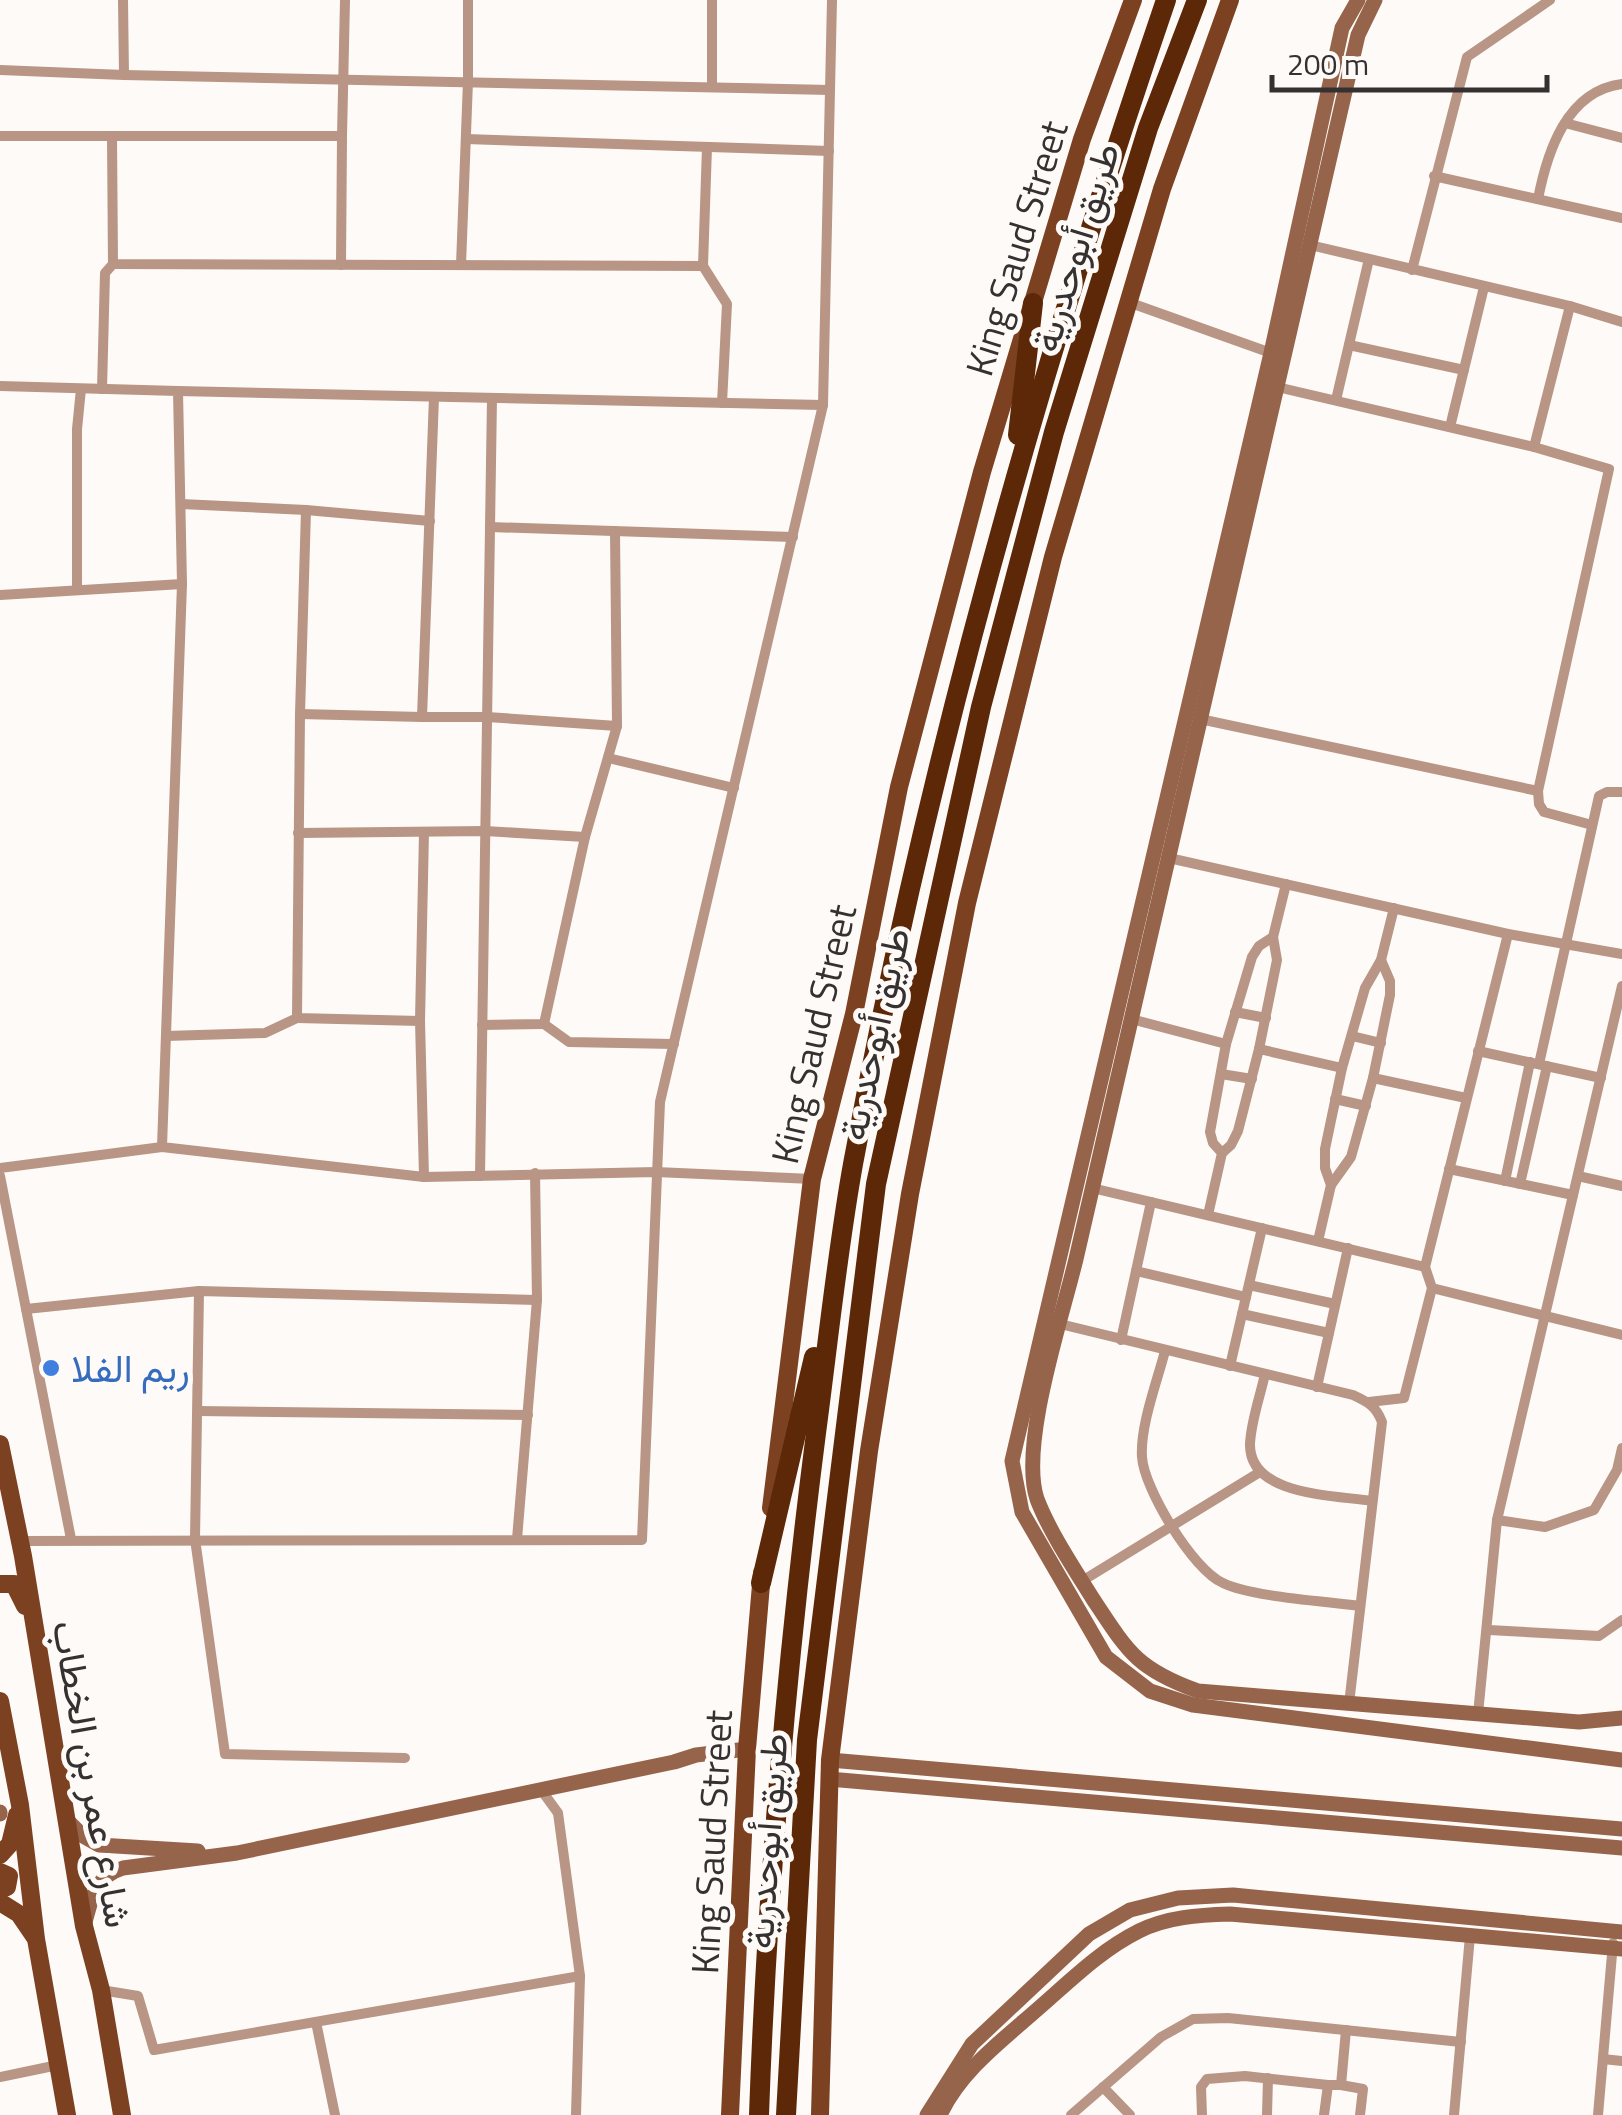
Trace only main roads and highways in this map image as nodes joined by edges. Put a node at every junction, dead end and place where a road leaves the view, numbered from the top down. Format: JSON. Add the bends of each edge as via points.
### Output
{"nodes":[{"id":1,"x":1133,"y":0,"type":"edge"},
{"id":2,"x":1166,"y":0,"type":"edge"},
{"id":3,"x":1197,"y":0,"type":"edge"},
{"id":4,"x":1230,"y":0,"type":"edge"},
{"id":5,"x":1033,"y":303,"type":"junction"},
{"id":6,"x":1013,"y":481,"type":"junction"},
{"id":7,"x":840,"y":1248,"type":"junction"},
{"id":8,"x":1,"y":1450,"type":"edge"},
{"id":9,"x":0,"y":1546,"type":"edge"},
{"id":10,"x":761,"y":1583,"type":"junction"},
{"id":11,"x":0,"y":1584,"type":"edge"},
{"id":12,"x":40,"y":1659,"type":"junction"},
{"id":13,"x":0,"y":1701,"type":"edge"},
{"id":14,"x":20,"y":1804,"type":"junction"},
{"id":15,"x":0,"y":1854,"type":"edge"},
{"id":16,"x":30,"y":1885,"type":"junction"},
{"id":17,"x":2,"y":1888,"type":"edge"},
{"id":18,"x":36,"y":1939,"type":"junction"},
{"id":19,"x":67,"y":2111,"type":"edge"},
{"id":20,"x":121,"y":2115,"type":"edge"},
{"id":21,"x":730,"y":2115,"type":"edge"},
{"id":22,"x":759,"y":2115,"type":"edge"},
{"id":23,"x":786,"y":2115,"type":"edge"},
{"id":24,"x":820,"y":2115,"type":"edge"}],
"edges":[{"from":1,"to":5,"type":"main road","name":"King Saud Street"},
{"from":2,"to":6,"type":"highway","name":"طريق أبوحدرية"},
{"from":3,"to":23,"type":"highway","name":"طريق أبوحدرية","via":[[1148,128],[1049,450],[980,706],[876,1184],[806,1740]]},
{"from":4,"to":24,"type":"main road","via":[[1162,189],[1054,557],[967,903],[907,1212],[830,1770]]},
{"from":5,"to":6,"type":"highway"},
{"from":5,"to":10,"type":"main road","name":"King Saud Street","via":[[899,787],[854,1014],[812,1179]]},
{"from":6,"to":7,"type":"highway","name":"طريق أبوحدرية","via":[[932,795]]},
{"from":7,"to":10,"type":"highway"},
{"from":7,"to":22,"type":"highway","name":"طريق أبوحدرية","via":[[782,1742]]},
{"from":8,"to":9,"type":"main road","via":[[10,1528],[8,1543]]},
{"from":8,"to":12,"type":"main road","name":"شارع عمر بن الخطاب"},
{"from":10,"to":21,"type":"main road","name":"King Saud Street"},
{"from":11,"to":12,"type":"main road","via":[[14,1584]]},
{"from":12,"to":20,"type":"main road","name":"شارع عمر بن الخطاب"},
{"from":13,"to":14,"type":"main road","name":"شارع عمر بن الخطاب"},
{"from":14,"to":15,"type":"main road","via":[[10,1844]]},
{"from":14,"to":16,"type":"main road","name":"شارع عمر بن الخطاب"},
{"from":16,"to":17,"type":"main road"},
{"from":16,"to":18,"type":"main road","name":"شارع عمر بن الخطاب"},
{"from":17,"to":18,"type":"main road"},
{"from":18,"to":19,"type":"main road","name":"شارع عمر بن الخطاب"}]}
